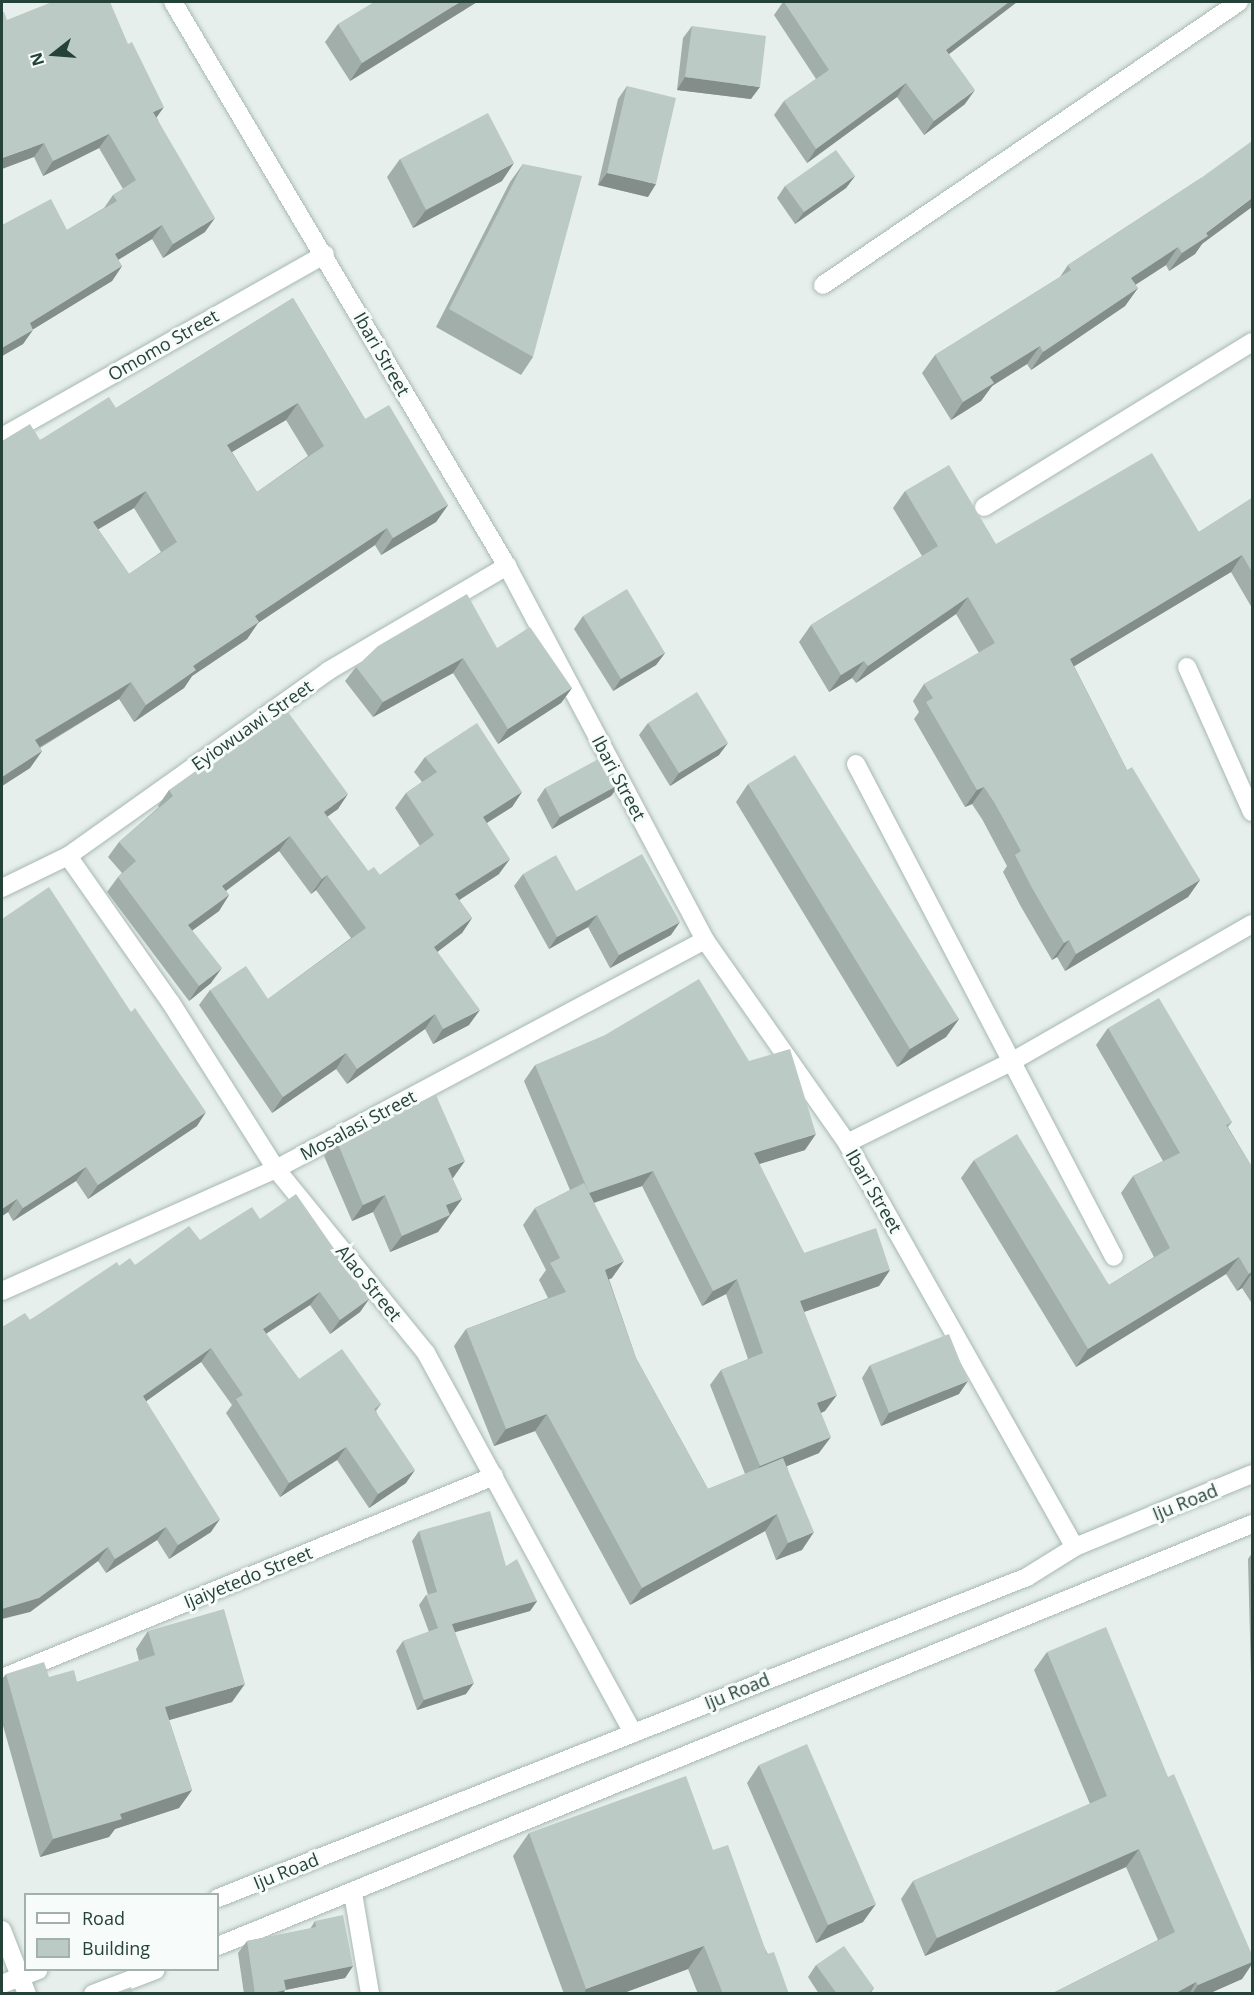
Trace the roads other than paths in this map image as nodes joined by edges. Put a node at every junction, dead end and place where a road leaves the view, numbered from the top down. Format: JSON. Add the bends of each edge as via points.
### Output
{"nodes":[{"id":1,"x":173,"y":2,"type":"edge"},
{"id":2,"x":1239,"y":2,"type":"edge"},
{"id":3,"x":325,"y":254,"type":"junction"},
{"id":4,"x":823,"y":285,"type":"dead end"},
{"id":5,"x":1252,"y":342,"type":"edge"},
{"id":6,"x":2,"y":437,"type":"edge"},
{"id":7,"x":984,"y":507,"type":"dead end"},
{"id":8,"x":507,"y":566,"type":"junction"},
{"id":9,"x":1187,"y":668,"type":"dead end"},
{"id":10,"x":856,"y":764,"type":"dead end"},
{"id":11,"x":1252,"y":812,"type":"edge"},
{"id":12,"x":68,"y":856,"type":"junction"},
{"id":13,"x":2,"y":888,"type":"edge"},
{"id":14,"x":1252,"y":924,"type":"edge"},
{"id":15,"x":705,"y":940,"type":"junction"},
{"id":16,"x":1011,"y":1062,"type":"junction"},
{"id":17,"x":847,"y":1143,"type":"junction"},
{"id":18,"x":276,"y":1169,"type":"junction"},
{"id":19,"x":1114,"y":1257,"type":"dead end"},
{"id":20,"x":2,"y":1291,"type":"edge"},
{"id":21,"x":1252,"y":1474,"type":"edge"},
{"id":22,"x":494,"y":1476,"type":"junction"},
{"id":23,"x":1252,"y":1524,"type":"edge"},
{"id":24,"x":1076,"y":1547,"type":"junction"},
{"id":25,"x":2,"y":1678,"type":"edge"},
{"id":26,"x":633,"y":1733,"type":"junction"},
{"id":27,"x":353,"y":1893,"type":"junction"},
{"id":28,"x":219,"y":1898,"type":"edge"},
{"id":29,"x":2,"y":1930,"type":"edge"},
{"id":30,"x":219,"y":1946,"type":"edge"},
{"id":31,"x":37,"y":1971,"type":"edge"},
{"id":32,"x":153,"y":1971,"type":"edge"},
{"id":33,"x":2,"y":1984,"type":"edge"},
{"id":34,"x":24,"y":1985,"type":"edge"},
{"id":35,"x":93,"y":1994,"type":"edge"},
{"id":36,"x":370,"y":1994,"type":"edge"}],
"edges":[{"from":1,"to":3,"type":"street","name":"Ibari Street"},
{"from":2,"to":4,"type":"street"},
{"from":3,"to":6,"type":"street","name":"Omomo Street"},
{"from":3,"to":8,"type":"street","name":"Ibari Street"},
{"from":5,"to":7,"type":"street"},
{"from":8,"to":12,"type":"street","name":"Eyiowuawi Street","via":[[328,671]]},
{"from":8,"to":15,"type":"street","name":"Ibari Street"},
{"from":9,"to":11,"type":"street"},
{"from":10,"to":16,"type":"street"},
{"from":12,"to":13,"type":"street","name":"Eyiowuawi Street"},
{"from":12,"to":18,"type":"street","name":"Alao Street","via":[[171,1003]]},
{"from":14,"to":16,"type":"street"},
{"from":15,"to":17,"type":"street","name":"Ibari Street"},
{"from":15,"to":18,"type":"street","name":"Mosalasi Street"},
{"from":16,"to":17,"type":"street"},
{"from":16,"to":19,"type":"street"},
{"from":17,"to":24,"type":"street","name":"Ibari Street"},
{"from":18,"to":20,"type":"street","name":"Mosalasi Street"},
{"from":18,"to":22,"type":"street","name":"Alao Street","via":[[426,1353]]},
{"from":21,"to":24,"type":"street","name":"Iju Road"},
{"from":22,"to":25,"type":"street","name":"Ijaiyetedo Street"},
{"from":22,"to":26,"type":"street","name":"Alao Street"},
{"from":23,"to":27,"type":"street"},
{"from":24,"to":26,"type":"street","name":"Iju Road","via":[[1027,1576]]},
{"from":26,"to":28,"type":"street","name":"Iju Road"},
{"from":27,"to":30,"type":"street"},
{"from":27,"to":36,"type":"street"},
{"from":29,"to":34,"type":"street"},
{"from":31,"to":34,"type":"street"},
{"from":32,"to":35,"type":"street"},
{"from":33,"to":34,"type":"street"}]}
